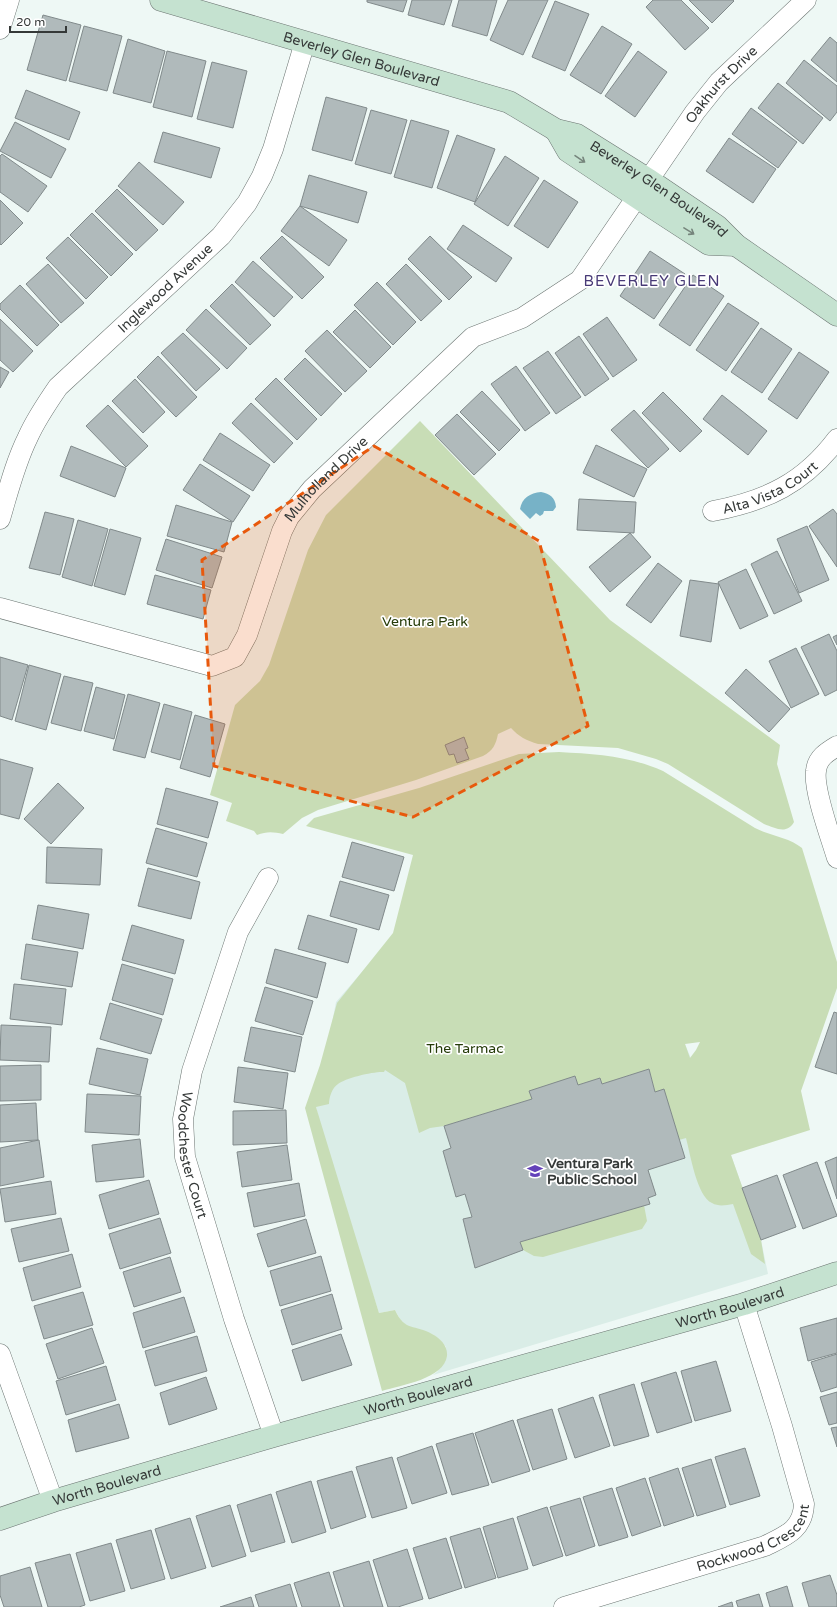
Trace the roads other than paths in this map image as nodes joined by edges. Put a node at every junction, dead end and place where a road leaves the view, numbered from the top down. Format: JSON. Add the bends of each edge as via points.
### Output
{"nodes":[{"id":1,"x":9,"y":0,"type":"edge"},
{"id":2,"x":161,"y":0,"type":"edge"},
{"id":3,"x":795,"y":4,"type":"edge"},
{"id":4,"x":0,"y":29,"type":"edge"},
{"id":5,"x":305,"y":42,"type":"junction"},
{"id":6,"x":556,"y":130,"type":"junction"},
{"id":7,"x":649,"y":180,"type":"junction"},
{"id":8,"x":637,"y":197,"type":"junction"},
{"id":9,"x":736,"y":245,"type":"junction"},
{"id":10,"x":837,"y":315,"type":"edge"},
{"id":11,"x":837,"y":439,"type":"edge"},
{"id":12,"x":713,"y":511,"type":"dead end"},
{"id":13,"x":0,"y":519,"type":"edge"},
{"id":14,"x":0,"y":608,"type":"edge"},
{"id":15,"x":837,"y":746,"type":"edge"},
{"id":16,"x":837,"y":858,"type":"edge"},
{"id":17,"x":268,"y":878,"type":"dead end"},
{"id":18,"x":837,"y":1273,"type":"edge"},
{"id":19,"x":744,"y":1304,"type":"junction"},
{"id":20,"x":0,"y":1354,"type":"edge"},
{"id":21,"x":274,"y":1436,"type":"junction"},
{"id":22,"x":53,"y":1501,"type":"junction"},
{"id":23,"x":0,"y":1519,"type":"edge"},
{"id":24,"x":564,"y":1607,"type":"edge"}],
"edges":[{"from":1,"to":4,"type":"street"},
{"from":2,"to":5,"type":"street","name":"Beverley Glen Boulevard"},
{"from":3,"to":7,"type":"street","name":"Oakhurst Drive","via":[[719,82],[694,112]]},
{"from":5,"to":6,"type":"street","name":"Beverley Glen Boulevard","via":[[509,102]]},
{"from":5,"to":13,"type":"street","name":"Inglewood Avenue","via":[[273,150],[247,203],[221,236],[58,387],[28,437]]},
{"from":6,"to":7,"type":"street","name":"Beverley Glen Boulevard","via":[[577,135]]},
{"from":6,"to":8,"type":"street","name":"Beverley Glen Boulevard","one_way":true,"via":[[568,151]]},
{"from":7,"to":8,"type":"street","name":"Mulholland Drive"},
{"from":7,"to":9,"type":"street","name":"Beverley Glen Boulevard","via":[[717,226]]},
{"from":8,"to":9,"type":"street","name":"Beverley Glen Boulevard","one_way":true,"via":[[709,244]]},
{"from":8,"to":14,"type":"street","name":"Mulholland Drive","via":[[580,280],[522,318],[473,337],[312,488],[289,517],[282,531],[247,635],[235,657],[212,666]]},
{"from":9,"to":10,"type":"street","name":"Beverley Glen Boulevard"},
{"from":11,"to":12,"type":"street","name":"Alta Vista Court","via":[[816,464],[783,488],[753,502]]},
{"from":15,"to":16,"type":"street","via":[[823,755],[816,770],[818,792]]},
{"from":17,"to":21,"type":"street","name":"Woodchester Court","via":[[238,932],[192,1071],[184,1119],[185,1157],[234,1319]]},
{"from":18,"to":19,"type":"street","name":"Worth Boulevard"},
{"from":19,"to":21,"type":"street","name":"Worth Boulevard"},
{"from":19,"to":24,"type":"street","name":"Rockwood Crescent","via":[[782,1426],[804,1504],[804,1515],[791,1533],[765,1546]]},
{"from":20,"to":22,"type":"street"},
{"from":21,"to":22,"type":"street","name":"Worth Boulevard"},
{"from":22,"to":23,"type":"street","name":"Worth Boulevard"}]}
